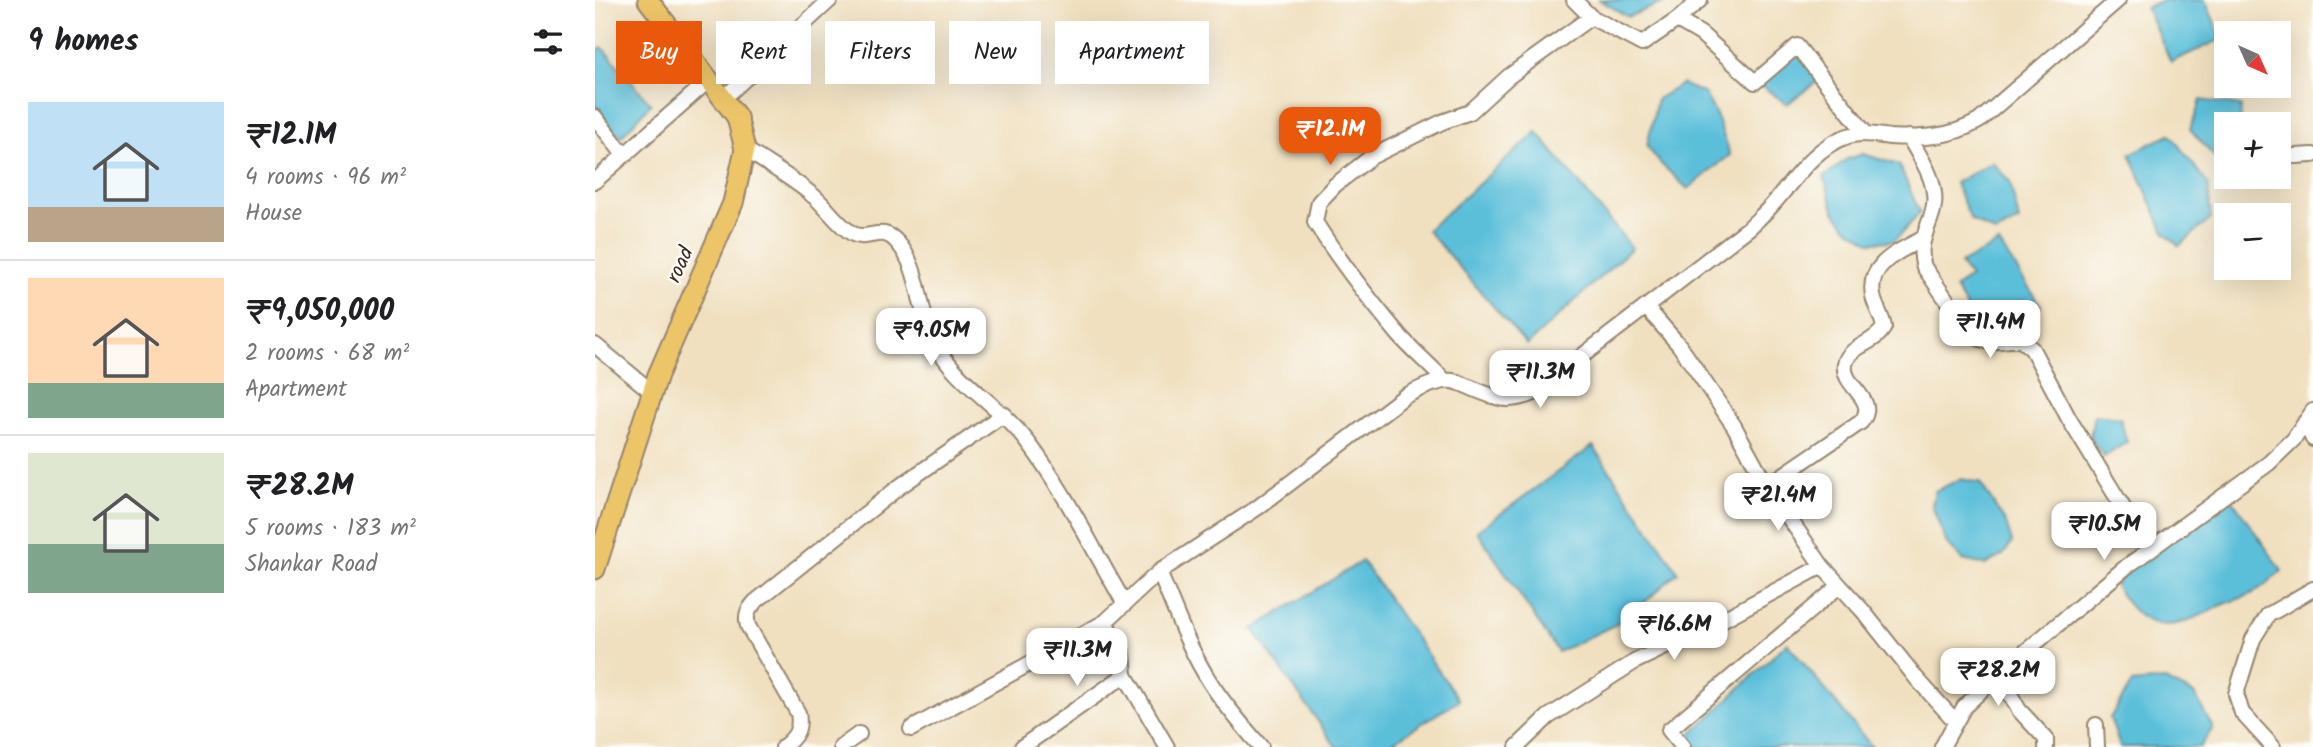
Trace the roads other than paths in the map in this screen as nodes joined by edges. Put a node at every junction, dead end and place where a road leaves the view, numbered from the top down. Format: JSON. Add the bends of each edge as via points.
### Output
{"nodes":[{"id":1,"x":648,"y":0,"type":"edge"},
{"id":2,"x":830,"y":0,"type":"edge"},
{"id":3,"x":1574,"y":0,"type":"edge"},
{"id":4,"x":1700,"y":0,"type":"edge"},
{"id":5,"x":2118,"y":0,"type":"edge"},
{"id":6,"x":1591,"y":17,"type":"junction"},
{"id":7,"x":1677,"y":20,"type":"junction"},
{"id":8,"x":709,"y":80,"type":"junction"},
{"id":9,"x":723,"y":99,"type":"junction"},
{"id":10,"x":595,"y":117,"type":"edge"},
{"id":11,"x":1866,"y":134,"type":"junction"},
{"id":12,"x":1909,"y":137,"type":"junction"},
{"id":13,"x":745,"y":149,"type":"junction"},
{"id":14,"x":624,"y":155,"type":"junction"},
{"id":15,"x":2313,"y":155,"type":"edge"},
{"id":16,"x":2291,"y":156,"type":"edge"},
{"id":17,"x":595,"y":181,"type":"edge"},
{"id":18,"x":1922,"y":239,"type":"junction"},
{"id":19,"x":1646,"y":307,"type":"junction"},
{"id":20,"x":595,"y":345,"type":"edge"},
{"id":21,"x":1445,"y":381,"type":"junction"},
{"id":22,"x":652,"y":392,"type":"junction"},
{"id":23,"x":1004,"y":414,"type":"junction"},
{"id":24,"x":2309,"y":416,"type":"edge"},
{"id":25,"x":2313,"y":439,"type":"edge"},
{"id":26,"x":1767,"y":486,"type":"junction"},
{"id":27,"x":2149,"y":550,"type":"junction"},
{"id":28,"x":1822,"y":566,"type":"junction"},
{"id":29,"x":595,"y":569,"type":"edge"},
{"id":30,"x":1159,"y":572,"type":"junction"},
{"id":31,"x":1838,"y":587,"type":"junction"},
{"id":32,"x":2313,"y":589,"type":"edge"},
{"id":33,"x":1125,"y":604,"type":"junction"},
{"id":34,"x":1105,"y":622,"type":"junction"},
{"id":35,"x":2014,"y":661,"type":"junction"},
{"id":36,"x":1125,"y":675,"type":"junction"},
{"id":37,"x":1955,"y":720,"type":"junction"},
{"id":38,"x":2097,"y":725,"type":"dead end"},
{"id":39,"x":911,"y":729,"type":"dead end"},
{"id":40,"x":859,"y":734,"type":"dead end"},
{"id":41,"x":783,"y":747,"type":"edge"},
{"id":42,"x":841,"y":747,"type":"edge"},
{"id":43,"x":1022,"y":747,"type":"edge"},
{"id":44,"x":1167,"y":747,"type":"edge"},
{"id":45,"x":1261,"y":747,"type":"edge"},
{"id":46,"x":1517,"y":747,"type":"edge"},
{"id":47,"x":1683,"y":747,"type":"edge"},
{"id":48,"x":1941,"y":747,"type":"edge"},
{"id":49,"x":2046,"y":747,"type":"edge"},
{"id":50,"x":2097,"y":747,"type":"edge"},
{"id":51,"x":2273,"y":747,"type":"edge"}],
"edges":[{"from":1,"to":8,"type":"main road","name":"road"},
{"from":2,"to":9,"type":"street"},
{"from":3,"to":6,"type":"street"},
{"from":4,"to":7,"type":"street"},
{"from":5,"to":12,"type":"street","via":[[1979,121],[1948,134]]},
{"from":6,"to":7,"type":"street","via":[[1642,44]]},
{"from":6,"to":21,"type":"street","via":[[1507,77],[1470,112],[1371,157],[1319,202],[1315,222],[1350,276]]},
{"from":7,"to":11,"type":"street","via":[[1701,34],[1755,82],[1797,46]]},
{"from":8,"to":9,"type":"main road","name":"road"},
{"from":8,"to":14,"type":"street"},
{"from":9,"to":13,"type":"main road","name":"road","via":[[737,117]]},
{"from":10,"to":14,"type":"street"},
{"from":11,"to":12,"type":"street"},
{"from":11,"to":19,"type":"street","via":[[1848,135],[1802,166],[1750,227]]},
{"from":12,"to":18,"type":"street","via":[[1935,194]]},
{"from":13,"to":22,"type":"main road","name":"road","via":[[733,203]]},
{"from":13,"to":23,"type":"street","via":[[812,194],[851,233],[861,237],[878,233],[895,239],[911,264],[935,344],[950,365]]},
{"from":14,"to":17,"type":"street"},
{"from":15,"to":16,"type":"street"},
{"from":18,"to":26,"type":"street","via":[[1888,257],[1877,269],[1872,283],[1884,327],[1846,361],[1845,370],[1866,404],[1866,416]]},
{"from":18,"to":27,"type":"street","via":[[1924,267],[1968,331],[1985,342],[2021,340],[2032,349]]},
{"from":19,"to":21,"type":"street","via":[[1534,393],[1518,400],[1501,400],[1456,381]]},
{"from":19,"to":26,"type":"street","via":[[1679,345],[1734,426]]},
{"from":20,"to":22,"type":"street"},
{"from":21,"to":30,"type":"street","via":[[1405,396],[1257,508]]},
{"from":22,"to":29,"type":"main road","name":"road"},
{"from":23,"to":33,"type":"street","via":[[1054,480]]},
{"from":23,"to":41,"type":"street","via":[[899,487],[748,610],[748,626],[798,713],[797,733]]},
{"from":24,"to":25,"type":"street"},
{"from":24,"to":27,"type":"street","via":[[2269,463]]},
{"from":26,"to":28,"type":"street"},
{"from":27,"to":35,"type":"street"},
{"from":28,"to":31,"type":"street"},
{"from":28,"to":46,"type":"street","via":[[1636,661],[1548,717]]},
{"from":30,"to":33,"type":"street"},
{"from":30,"to":45,"type":"street","via":[[1209,680]]},
{"from":31,"to":37,"type":"street"},
{"from":31,"to":47,"type":"street","via":[[1669,730]]},
{"from":32,"to":51,"type":"street","via":[[2268,615],[2253,639],[2237,694],[2242,713]]},
{"from":33,"to":34,"type":"street"},
{"from":34,"to":36,"type":"street","via":[[1123,654]]},
{"from":34,"to":39,"type":"street"},
{"from":35,"to":37,"type":"street"},
{"from":35,"to":49,"type":"street","via":[[2011,696],[2046,739]]},
{"from":36,"to":43,"type":"street"},
{"from":36,"to":44,"type":"street"},
{"from":37,"to":48,"type":"street"},
{"from":38,"to":50,"type":"street"},
{"from":40,"to":42,"type":"street"}]}
